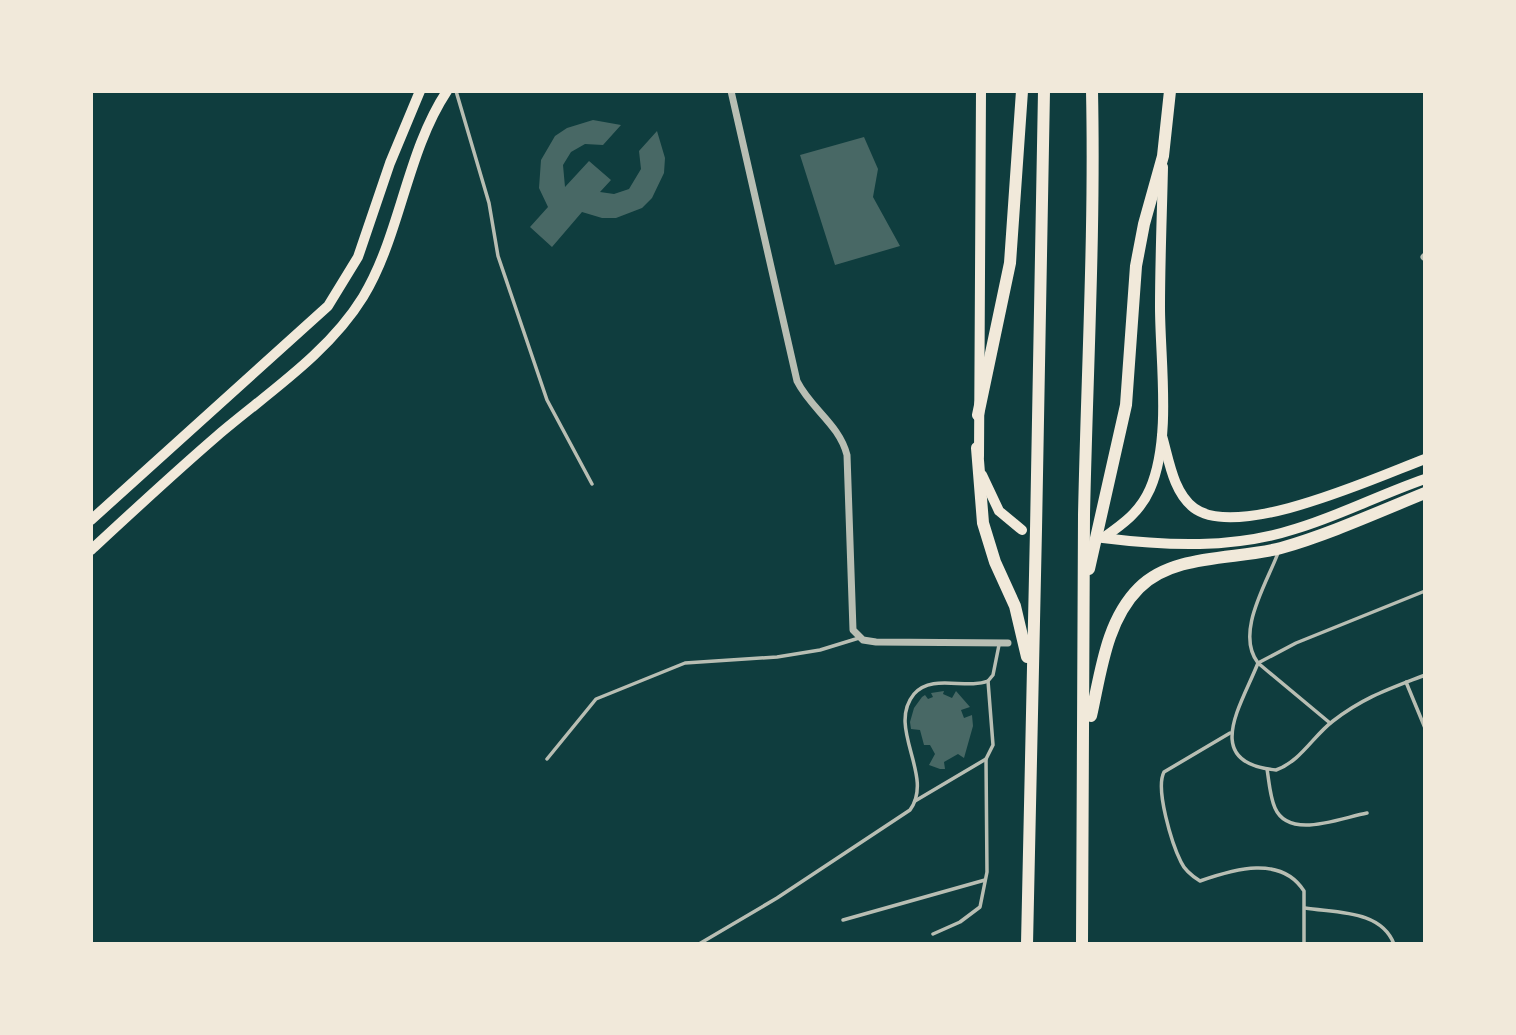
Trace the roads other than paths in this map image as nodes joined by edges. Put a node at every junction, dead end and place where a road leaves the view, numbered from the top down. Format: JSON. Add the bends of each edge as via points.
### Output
{"nodes":[{"id":1,"x":420,"y":91,"type":"edge"},
{"id":2,"x":447,"y":91,"type":"edge"},
{"id":3,"x":456,"y":91,"type":"edge"},
{"id":4,"x":731,"y":91,"type":"edge"},
{"id":5,"x":981,"y":91,"type":"edge"},
{"id":6,"x":1022,"y":91,"type":"edge"},
{"id":7,"x":1044,"y":91,"type":"edge"},
{"id":8,"x":1092,"y":91,"type":"edge"},
{"id":9,"x":1163,"y":91,"type":"edge"},
{"id":10,"x":1170,"y":91,"type":"edge"},
{"id":11,"x":1163,"y":156,"type":"junction"},
{"id":12,"x":978,"y":415,"type":"junction"},
{"id":13,"x":1161,"y":430,"type":"junction"},
{"id":14,"x":977,"y":448,"type":"junction"},
{"id":15,"x":1425,"y":459,"type":"edge"},
{"id":16,"x":1425,"y":479,"type":"edge"},
{"id":17,"x":592,"y":484,"type":"dead end"},
{"id":18,"x":1425,"y":493,"type":"edge"},
{"id":19,"x":91,"y":520,"type":"edge"},
{"id":20,"x":1022,"y":530,"type":"dead end"},
{"id":21,"x":1280,"y":548,"type":"junction"},
{"id":22,"x":91,"y":550,"type":"edge"},
{"id":23,"x":1085,"y":587,"type":"junction"},
{"id":24,"x":1425,"y":591,"type":"edge"},
{"id":25,"x":859,"y":638,"type":"junction"},
{"id":26,"x":999,"y":643,"type":"junction"},
{"id":27,"x":1008,"y":643,"type":"dead end"},
{"id":28,"x":1258,"y":663,"type":"junction"},
{"id":29,"x":1425,"y":675,"type":"edge"},
{"id":30,"x":988,"y":681,"type":"junction"},
{"id":31,"x":1030,"y":681,"type":"junction"},
{"id":32,"x":1406,"y":682,"type":"junction"},
{"id":33,"x":1329,"y":723,"type":"junction"},
{"id":34,"x":1425,"y":728,"type":"edge"},
{"id":35,"x":1230,"y":733,"type":"junction"},
{"id":36,"x":1086,"y":736,"type":"junction"},
{"id":37,"x":547,"y":759,"type":"dead end"},
{"id":38,"x":986,"y":759,"type":"junction"},
{"id":39,"x":1267,"y":769,"type":"junction"},
{"id":40,"x":915,"y":800,"type":"junction"},
{"id":41,"x":1367,"y":813,"type":"dead end"},
{"id":42,"x":985,"y":880,"type":"junction"},
{"id":43,"x":1305,"y":908,"type":"junction"},
{"id":44,"x":843,"y":920,"type":"dead end"},
{"id":45,"x":933,"y":934,"type":"dead end"},
{"id":46,"x":699,"y":944,"type":"edge"},
{"id":47,"x":1027,"y":944,"type":"edge"},
{"id":48,"x":1082,"y":944,"type":"edge"},
{"id":49,"x":1304,"y":944,"type":"edge"},
{"id":50,"x":1394,"y":944,"type":"edge"}],
"edges":[{"from":1,"to":19,"type":"main road","via":[[358,257],[328,306]]},
{"from":2,"to":22,"type":"main road","via":[[426,134],[381,261],[345,320],[300,366]]},
{"from":3,"to":17,"type":"lane","via":[[489,203],[498,256],[547,400]]},
{"from":4,"to":25,"type":"street","via":[[797,381],[844,442],[849,480],[850,623]]},
{"from":5,"to":12,"type":"main road"},
{"from":6,"to":12,"type":"highway","via":[[1010,263]]},
{"from":7,"to":31,"type":"highway","via":[[1038,522]]},
{"from":8,"to":23,"type":"highway"},
{"from":9,"to":11,"type":"main road"},
{"from":10,"to":11,"type":"highway"},
{"from":11,"to":13,"type":"main road"},
{"from":11,"to":23,"type":"highway","via":[[1138,256],[1126,405]]},
{"from":12,"to":14,"type":"main road"},
{"from":13,"to":15,"type":"main road","via":[[1182,494],[1196,510],[1217,516],[1269,514]]},
{"from":13,"to":16,"type":"main road","via":[[1155,473],[1144,501],[1133,516],[1103,538],[1185,544],[1260,538],[1297,529]]},
{"from":14,"to":20,"type":"main road","via":[[994,504]]},
{"from":14,"to":31,"type":"highway","via":[[983,523],[1020,622]]},
{"from":18,"to":21,"type":"highway"},
{"from":21,"to":28,"type":"lane","via":[[1249,632],[1251,653]]},
{"from":21,"to":36,"type":"highway","via":[[1187,564],[1139,587],[1112,632]]},
{"from":23,"to":36,"type":"highway"},
{"from":24,"to":28,"type":"lane"},
{"from":25,"to":26,"type":"street"},
{"from":25,"to":37,"type":"lane","via":[[777,657],[685,663],[596,699]]},
{"from":26,"to":27,"type":"street"},
{"from":26,"to":30,"type":"lane"},
{"from":28,"to":33,"type":"lane"},
{"from":28,"to":35,"type":"lane"},
{"from":29,"to":32,"type":"lane"},
{"from":30,"to":38,"type":"lane","via":[[993,745]]},
{"from":30,"to":40,"type":"lane","via":[[931,684],[911,697],[904,718]]},
{"from":31,"to":47,"type":"highway"},
{"from":32,"to":33,"type":"lane","via":[[1373,693]]},
{"from":32,"to":34,"type":"lane"},
{"from":33,"to":39,"type":"lane","via":[[1293,761],[1276,770]]},
{"from":35,"to":39,"type":"lane","via":[[1236,755]]},
{"from":35,"to":43,"type":"lane","via":[[1164,772],[1160,779],[1181,863],[1200,881],[1221,873],[1269,867],[1298,882]]},
{"from":36,"to":48,"type":"highway"},
{"from":38,"to":40,"type":"lane"},
{"from":38,"to":42,"type":"lane"},
{"from":39,"to":41,"type":"lane","via":[[1274,807],[1283,820],[1299,827]]},
{"from":40,"to":46,"type":"lane","via":[[904,814]]},
{"from":42,"to":44,"type":"lane"},
{"from":42,"to":45,"type":"lane","via":[[979,907]]},
{"from":43,"to":49,"type":"lane"},
{"from":43,"to":50,"type":"lane","via":[[1375,920],[1387,928]]}]}
